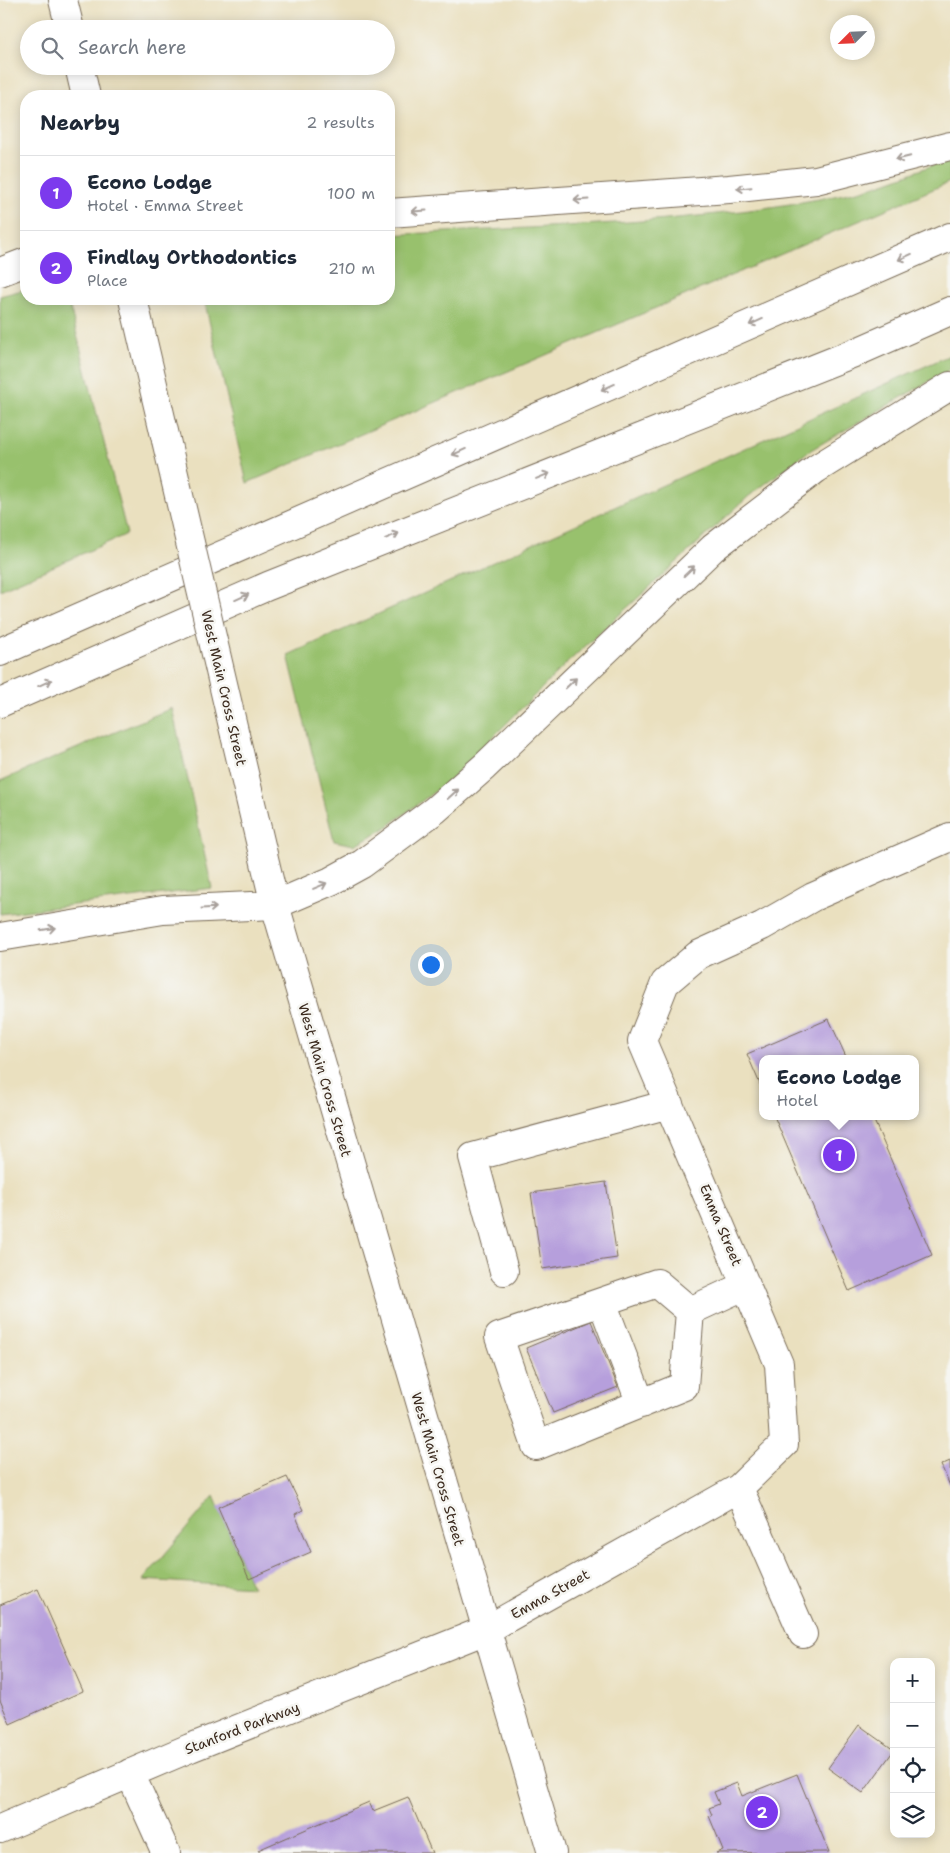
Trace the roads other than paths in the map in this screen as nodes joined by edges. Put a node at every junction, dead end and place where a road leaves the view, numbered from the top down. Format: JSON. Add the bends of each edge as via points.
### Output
{"nodes":[{"id":1,"x":63,"y":0,"type":"edge"},
{"id":2,"x":68,"y":20,"type":"edge"},
{"id":3,"x":80,"y":75,"type":"edge"},
{"id":4,"x":84,"y":90,"type":"edge"},
{"id":5,"x":950,"y":146,"type":"edge"},
{"id":6,"x":395,"y":213,"type":"edge"},
{"id":7,"x":950,"y":237,"type":"edge"},
{"id":8,"x":20,"y":264,"type":"edge"},
{"id":9,"x":0,"y":272,"type":"edge"},
{"id":10,"x":134,"y":305,"type":"edge"},
{"id":11,"x":950,"y":311,"type":"edge"},
{"id":12,"x":950,"y":386,"type":"edge"},
{"id":13,"x":0,"y":652,"type":"edge"},
{"id":14,"x":0,"y":703,"type":"edge"},
{"id":15,"x":950,"y":837,"type":"edge"},
{"id":16,"x":275,"y":905,"type":"junction"},
{"id":17,"x":0,"y":937,"type":"edge"},
{"id":18,"x":669,"y":1104,"type":"junction"},
{"id":19,"x":504,"y":1271,"type":"dead end"},
{"id":20,"x":746,"y":1285,"type":"junction"},
{"id":21,"x":602,"y":1302,"type":"junction"},
{"id":22,"x":690,"y":1311,"type":"junction"},
{"id":23,"x":641,"y":1404,"type":"junction"},
{"id":24,"x":739,"y":1488,"type":"junction"},
{"id":25,"x":486,"y":1630,"type":"junction"},
{"id":26,"x":803,"y":1634,"type":"dead end"},
{"id":27,"x":130,"y":1773,"type":"junction"},
{"id":28,"x":0,"y":1828,"type":"edge"},
{"id":29,"x":166,"y":1853,"type":"edge"},
{"id":30,"x":552,"y":1853,"type":"edge"}],
"edges":[{"from":1,"to":2,"type":"main road"},
{"from":3,"to":4,"type":"main road"},
{"from":5,"to":6,"type":"main road","one_way":true,"via":[[816,180],[729,190]]},
{"from":7,"to":13,"type":"main road","one_way":true},
{"from":8,"to":9,"type":"main road"},
{"from":10,"to":16,"type":"main road","name":"West Main Cross Street","bridge":true},
{"from":14,"to":11,"type":"main road","one_way":true,"via":[[268,586]]},
{"from":16,"to":12,"type":"main road","one_way":true,"via":[[331,882],[391,844],[484,767],[712,548],[816,469]]},
{"from":15,"to":18,"type":"main road","name":"Emma Street","via":[[814,896],[762,926],[698,955],[664,983],[642,1041]]},
{"from":17,"to":16,"type":"main road","one_way":true,"via":[[163,910]]},
{"from":16,"to":25,"type":"main road","name":"West Main Cross Street"},
{"from":18,"to":19,"type":"main road","via":[[473,1156]]},
{"from":18,"to":20,"type":"main road","name":"Emma Street"},
{"from":20,"to":22,"type":"main road"},
{"from":20,"to":24,"type":"main road","name":"Emma Street","via":[[779,1364],[784,1444]]},
{"from":21,"to":22,"type":"main road","via":[[657,1283]]},
{"from":21,"to":23,"type":"main road"},
{"from":21,"to":23,"type":"main road","via":[[498,1337],[536,1446]]},
{"from":22,"to":23,"type":"main road","via":[[684,1386]]},
{"from":24,"to":25,"type":"main road","name":"Emma Street"},
{"from":24,"to":26,"type":"main road"},
{"from":25,"to":27,"type":"main road","name":"Stanford Parkway"},
{"from":25,"to":30,"type":"main road","name":"West Main Cross Street"},
{"from":27,"to":28,"type":"main road","name":"Stanford Parkway"},
{"from":27,"to":29,"type":"main road"}]}
